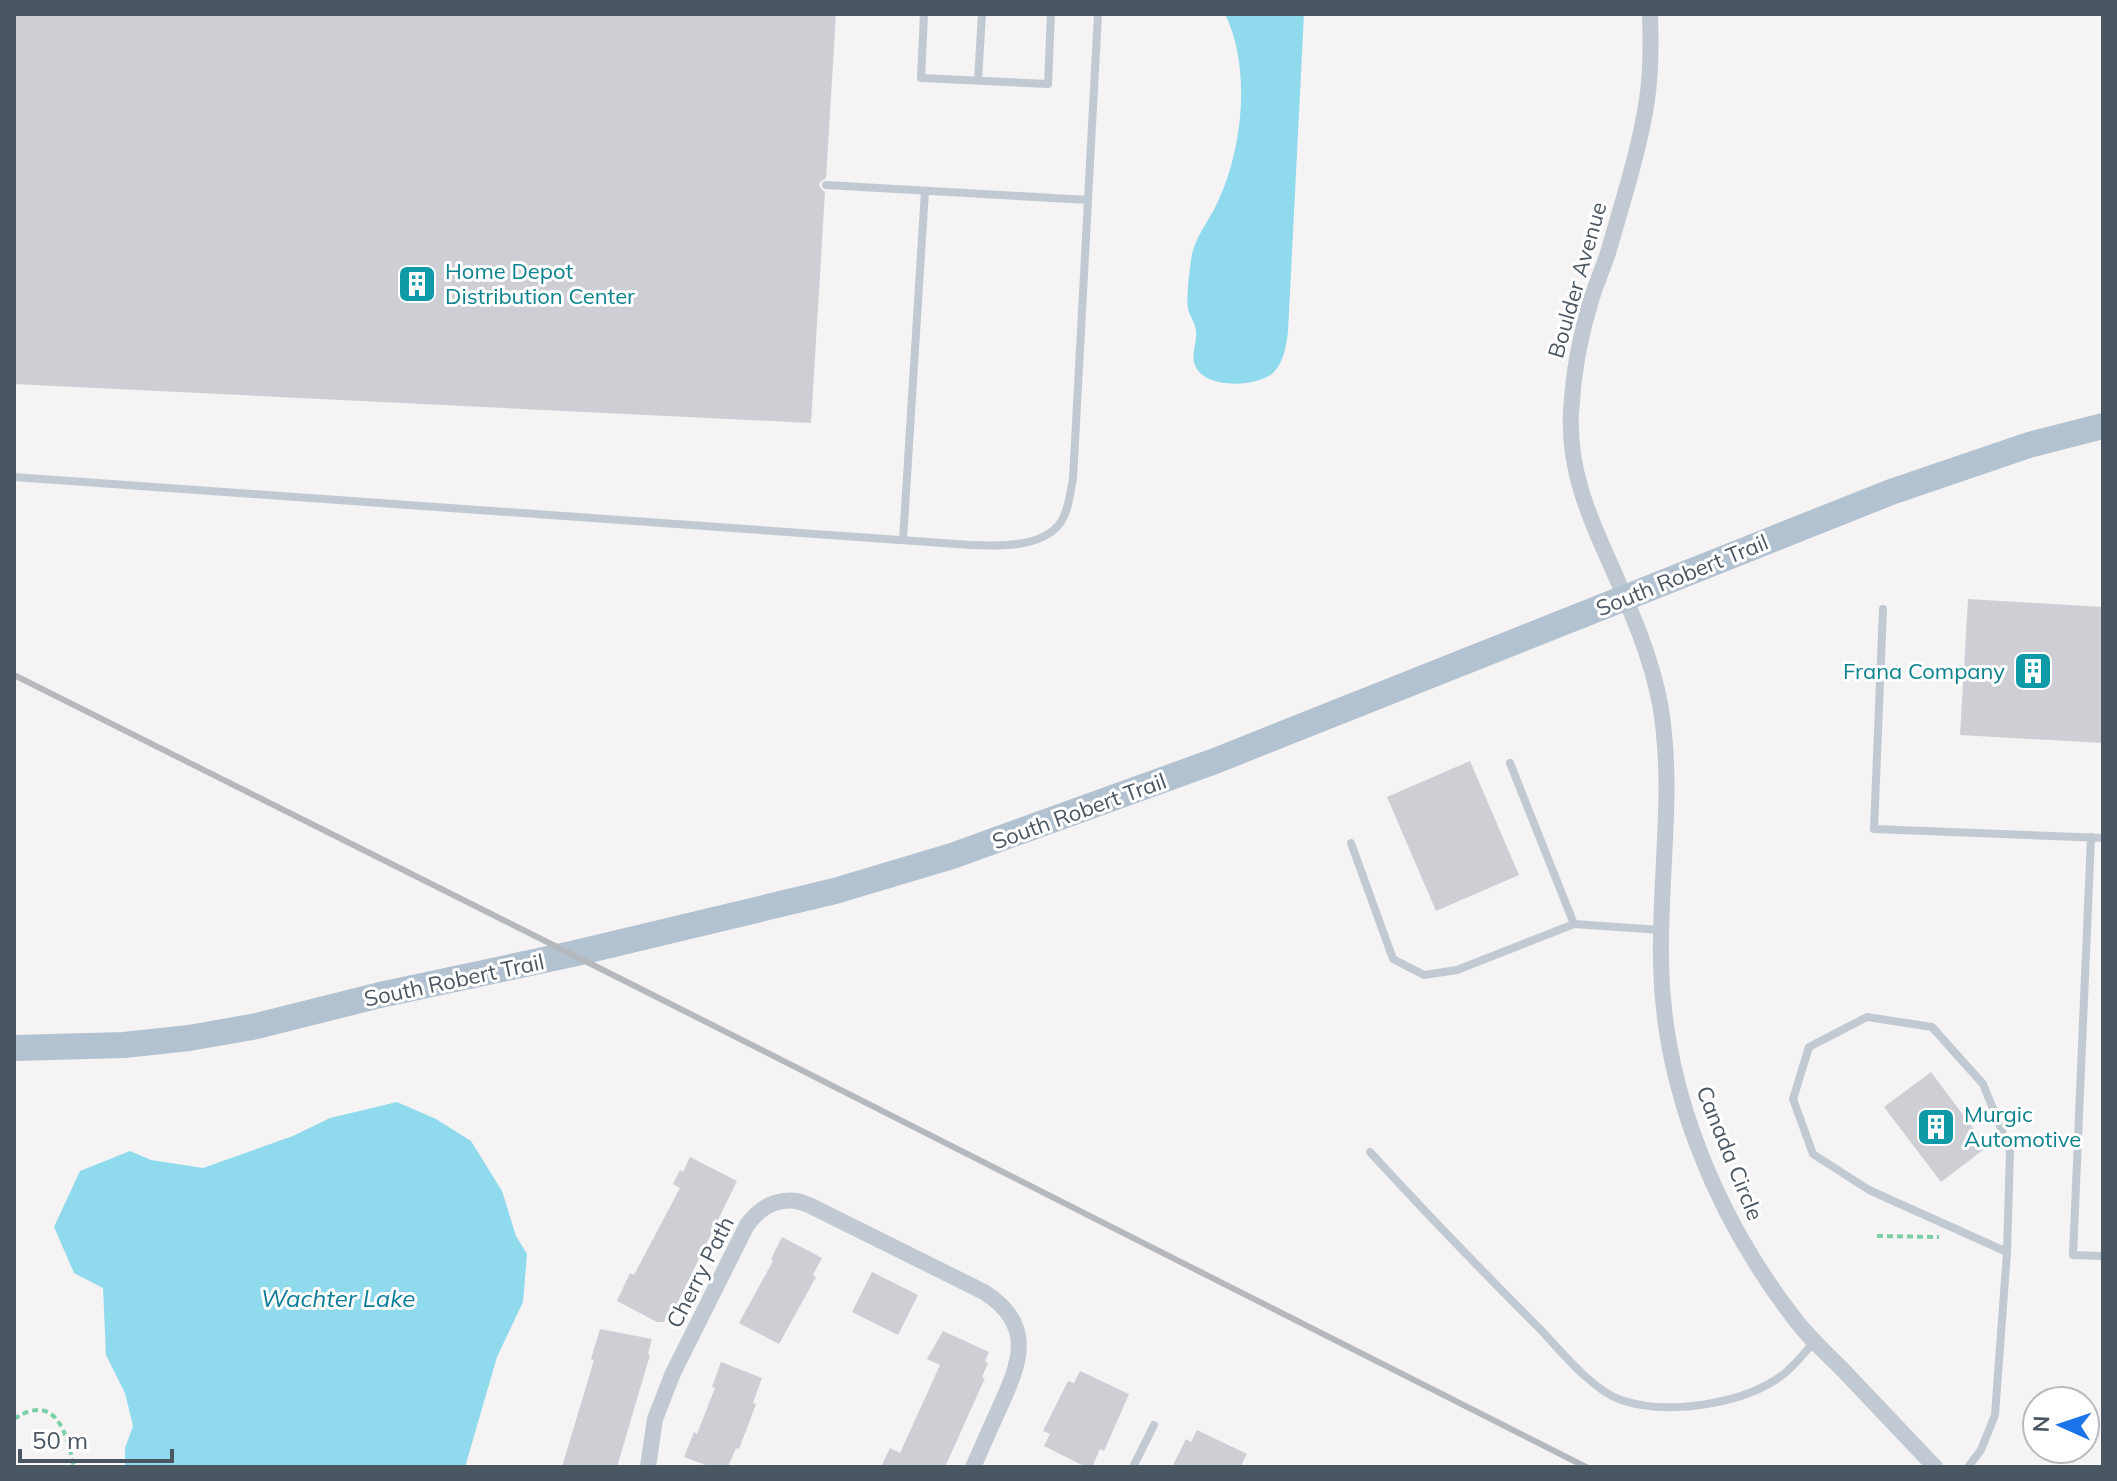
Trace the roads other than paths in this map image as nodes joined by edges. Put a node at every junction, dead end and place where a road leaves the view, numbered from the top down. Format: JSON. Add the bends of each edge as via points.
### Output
{"nodes":[{"id":1,"x":924,"y":14,"type":"edge"},
{"id":2,"x":982,"y":14,"type":"edge"},
{"id":3,"x":1051,"y":14,"type":"edge"},
{"id":4,"x":1098,"y":14,"type":"edge"},
{"id":5,"x":1650,"y":14,"type":"edge"},
{"id":6,"x":978,"y":80,"type":"junction"},
{"id":7,"x":826,"y":185,"type":"dead end"},
{"id":8,"x":925,"y":191,"type":"junction"},
{"id":9,"x":1088,"y":200,"type":"junction"},
{"id":10,"x":2103,"y":426,"type":"edge"},
{"id":11,"x":14,"y":477,"type":"edge"},
{"id":12,"x":903,"y":540,"type":"junction"},
{"id":13,"x":1625,"y":599,"type":"junction"},
{"id":14,"x":1883,"y":609,"type":"dead end"},
{"id":15,"x":1510,"y":763,"type":"dead end"},
{"id":16,"x":2091,"y":837,"type":"junction"},
{"id":17,"x":2103,"y":838,"type":"edge"},
{"id":18,"x":1351,"y":843,"type":"dead end"},
{"id":19,"x":1574,"y":924,"type":"junction"},
{"id":20,"x":1661,"y":930,"type":"junction"},
{"id":21,"x":14,"y":1048,"type":"edge"},
{"id":22,"x":1370,"y":1152,"type":"dead end"},
{"id":23,"x":2007,"y":1252,"type":"junction"},
{"id":24,"x":2103,"y":1256,"type":"edge"},
{"id":25,"x":1815,"y":1341,"type":"junction"},
{"id":26,"x":1154,"y":1425,"type":"dead end"},
{"id":27,"x":648,"y":1467,"type":"edge"},
{"id":28,"x":973,"y":1467,"type":"edge"},
{"id":29,"x":1133,"y":1467,"type":"edge"},
{"id":30,"x":1935,"y":1467,"type":"edge"},
{"id":31,"x":1968,"y":1467,"type":"edge"}],
"edges":[{"from":1,"to":6,"type":"lane","via":[[921,78]]},
{"from":2,"to":6,"type":"lane"},
{"from":3,"to":6,"type":"lane","via":[[1048,84]]},
{"from":4,"to":9,"type":"lane"},
{"from":5,"to":13,"type":"street","name":"Boulder Avenue","via":[[1648,97],[1580,339],[1570,418],[1577,480]]},
{"from":7,"to":8,"type":"lane"},
{"from":8,"to":9,"type":"lane"},
{"from":8,"to":12,"type":"lane"},
{"from":9,"to":12,"type":"lane","via":[[1073,479],[1060,524],[1029,541],[1005,546]]},
{"from":10,"to":13,"type":"main road","name":"South Robert Trail","via":[[1891,492]]},
{"from":11,"to":12,"type":"lane"},
{"from":13,"to":20,"type":"street","name":"Canada Circle","via":[[1651,668],[1664,735]]},
{"from":13,"to":21,"type":"main road","name":"South Robert Trail","via":[[1215,761],[997,840],[835,891],[257,1026],[137,1043]]},
{"from":14,"to":16,"type":"lane","via":[[1874,829]]},
{"from":15,"to":19,"type":"lane"},
{"from":16,"to":17,"type":"lane"},
{"from":16,"to":24,"type":"lane","via":[[2073,1255]]},
{"from":18,"to":19,"type":"lane","via":[[1393,959],[1424,975],[1457,970]]},
{"from":19,"to":20,"type":"lane"},
{"from":20,"to":25,"type":"street","name":"Canada Circle","via":[[1668,1039],[1691,1127],[1757,1267]]},
{"from":22,"to":25,"type":"lane","via":[[1578,1368],[1621,1400],[1648,1405],[1716,1403],[1756,1390],[1785,1373]]},
{"from":23,"to":23,"type":"lane","via":[[2010,1151],[1983,1084],[1932,1027],[1867,1017],[1809,1047],[1793,1099],[1813,1154],[1869,1190]]},
{"from":23,"to":31,"type":"lane","via":[[1995,1415]]},
{"from":25,"to":30,"type":"street","name":"Canada Circle"},
{"from":26,"to":29,"type":"lane"},
{"from":27,"to":28,"type":"street","name":"Cherry Path","via":[[655,1419],[673,1373],[747,1225],[775,1202],[793,1200],[984,1292],[1010,1317],[1019,1353]]}]}
